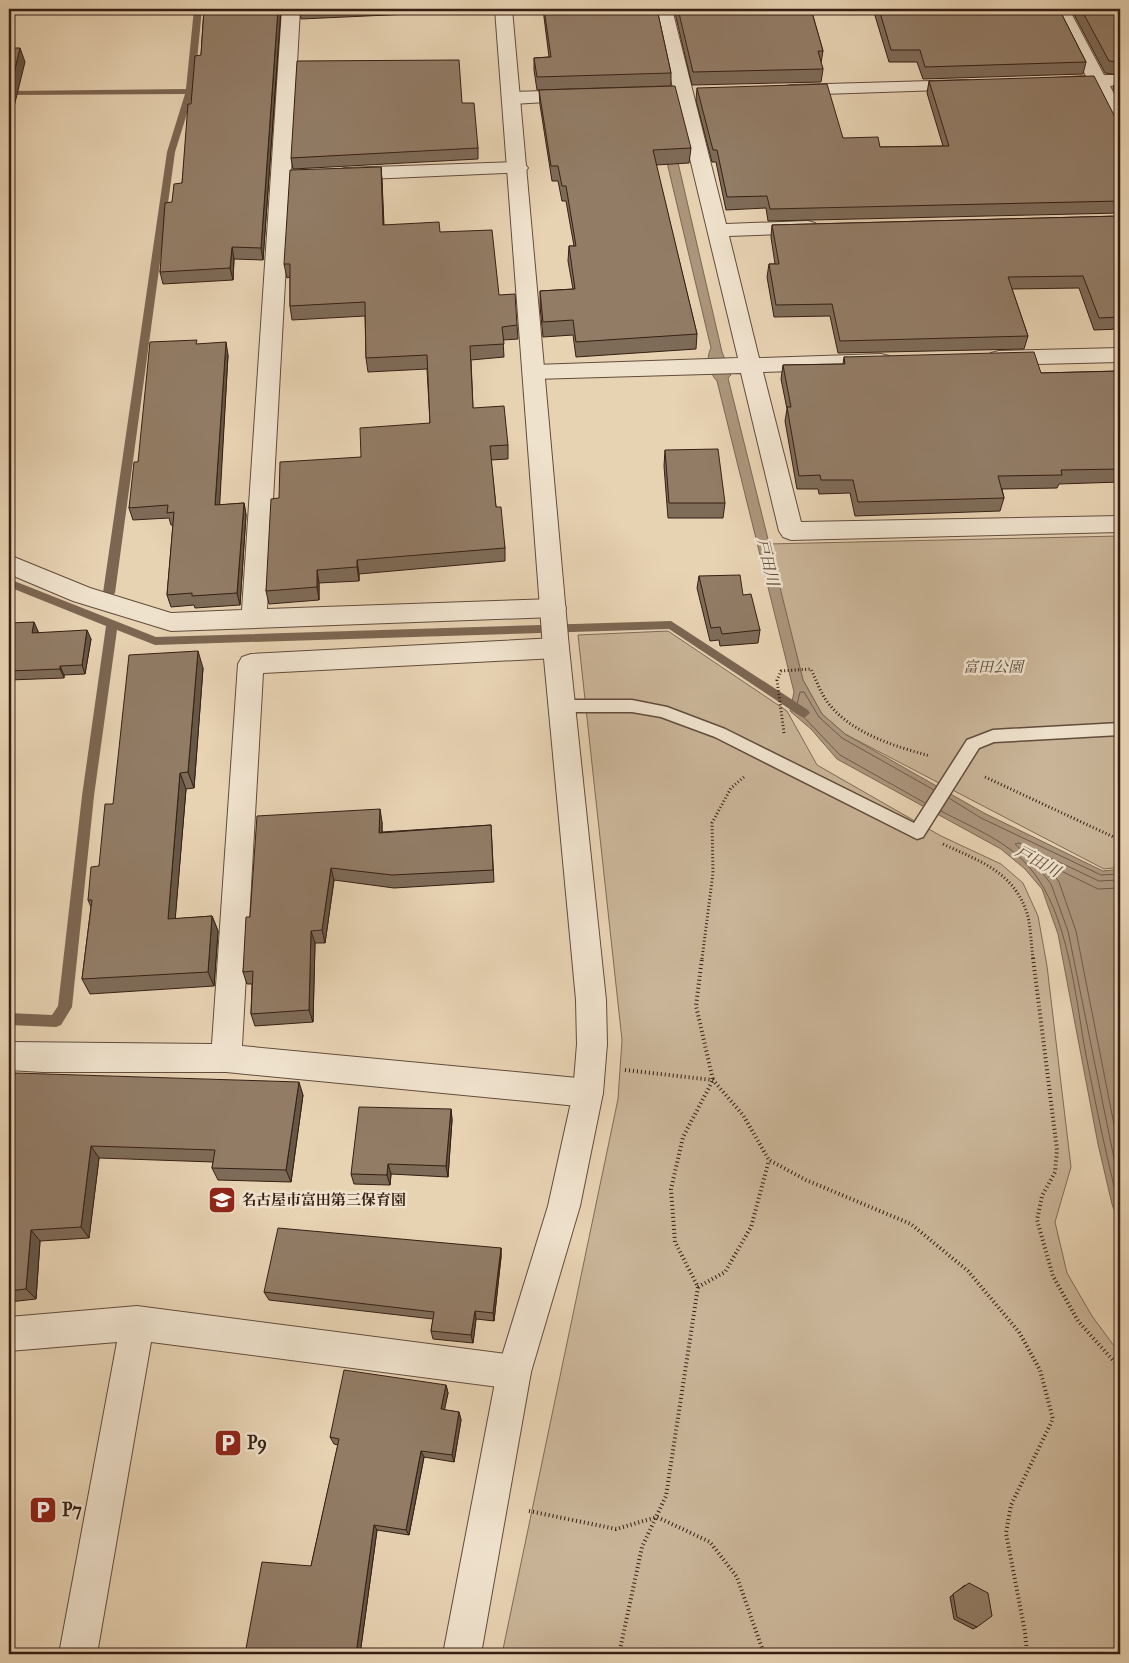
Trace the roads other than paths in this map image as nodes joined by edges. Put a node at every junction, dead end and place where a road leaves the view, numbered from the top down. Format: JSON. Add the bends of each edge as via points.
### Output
{"nodes":[{"id":1,"x":291,"y":9,"type":"edge"},
{"id":2,"x":503,"y":9,"type":"edge"},
{"id":3,"x":663,"y":9,"type":"edge"},
{"id":4,"x":1060,"y":9,"type":"edge"},
{"id":5,"x":1120,"y":80,"type":"edge"},
{"id":6,"x":1098,"y":81,"type":"junction"},
{"id":7,"x":1039,"y":82,"type":"edge"},
{"id":8,"x":981,"y":84,"type":"edge"},
{"id":9,"x":773,"y":90,"type":"edge"},
{"id":10,"x":676,"y":93,"type":"junction"},
{"id":11,"x":704,"y":93,"type":"edge"},
{"id":12,"x":590,"y":96,"type":"edge"},
{"id":13,"x":512,"y":98,"type":"junction"},
{"id":14,"x":1120,"y":124,"type":"edge"},
{"id":15,"x":518,"y":168,"type":"junction"},
{"id":16,"x":330,"y":175,"type":"edge"},
{"id":17,"x":825,"y":227,"type":"edge"},
{"id":18,"x":717,"y":230,"type":"junction"},
{"id":19,"x":1120,"y":355,"type":"edge"},
{"id":20,"x":977,"y":358,"type":"edge"},
{"id":21,"x":898,"y":360,"type":"edge"},
{"id":22,"x":741,"y":364,"type":"junction"},
{"id":23,"x":534,"y":372,"type":"junction"},
{"id":24,"x":1120,"y":524,"type":"edge"},
{"id":25,"x":9,"y":564,"type":"edge"},
{"id":26,"x":554,"y":608,"type":"junction"},
{"id":27,"x":254,"y":619,"type":"junction"},
{"id":28,"x":556,"y":648,"type":"junction"},
{"id":29,"x":562,"y":706,"type":"junction"},
{"id":30,"x":1120,"y":729,"type":"edge"},
{"id":31,"x":9,"y":1056,"type":"edge"},
{"id":32,"x":226,"y":1058,"type":"junction"},
{"id":33,"x":589,"y":1080,"type":"junction"},
{"id":34,"x":137,"y":1324,"type":"junction"},
{"id":35,"x":9,"y":1334,"type":"edge"},
{"id":36,"x":514,"y":1372,"type":"junction"},
{"id":37,"x":78,"y":1654,"type":"edge"},
{"id":38,"x":462,"y":1654,"type":"edge"}],
"edges":[{"from":1,"to":27,"type":"street","via":[[291,176]]},
{"from":2,"to":13,"type":"street"},
{"from":3,"to":10,"type":"street"},
{"from":4,"to":6,"type":"street"},
{"from":5,"to":6,"type":"street"},
{"from":6,"to":7,"type":"street"},
{"from":6,"to":14,"type":"street"},
{"from":8,"to":9,"type":"street"},
{"from":10,"to":11,"type":"street"},
{"from":10,"to":18,"type":"street"},
{"from":12,"to":13,"type":"street"},
{"from":13,"to":15,"type":"street"},
{"from":15,"to":16,"type":"street"},
{"from":15,"to":23,"type":"street"},
{"from":17,"to":18,"type":"street"},
{"from":18,"to":22,"type":"street"},
{"from":19,"to":20,"type":"street"},
{"from":21,"to":22,"type":"street"},
{"from":22,"to":23,"type":"street"},
{"from":22,"to":24,"type":"street","via":[[791,531]]},
{"from":23,"to":26,"type":"street"},
{"from":25,"to":27,"type":"street","via":[[82,595],[171,622]]},
{"from":26,"to":27,"type":"street"},
{"from":26,"to":28,"type":"street"},
{"from":28,"to":29,"type":"street"},
{"from":28,"to":32,"type":"street","via":[[251,664]]},
{"from":29,"to":30,"type":"lane","via":[[632,706],[662,711],[720,733],[918,829],[973,744],[993,736]]},
{"from":29,"to":33,"type":"street","via":[[591,1000]]},
{"from":31,"to":32,"type":"street"},
{"from":32,"to":33,"type":"street"},
{"from":33,"to":36,"type":"street","via":[[564,1206]]},
{"from":34,"to":35,"type":"street"},
{"from":34,"to":36,"type":"street"},
{"from":34,"to":37,"type":"street"},
{"from":36,"to":38,"type":"street"}]}
